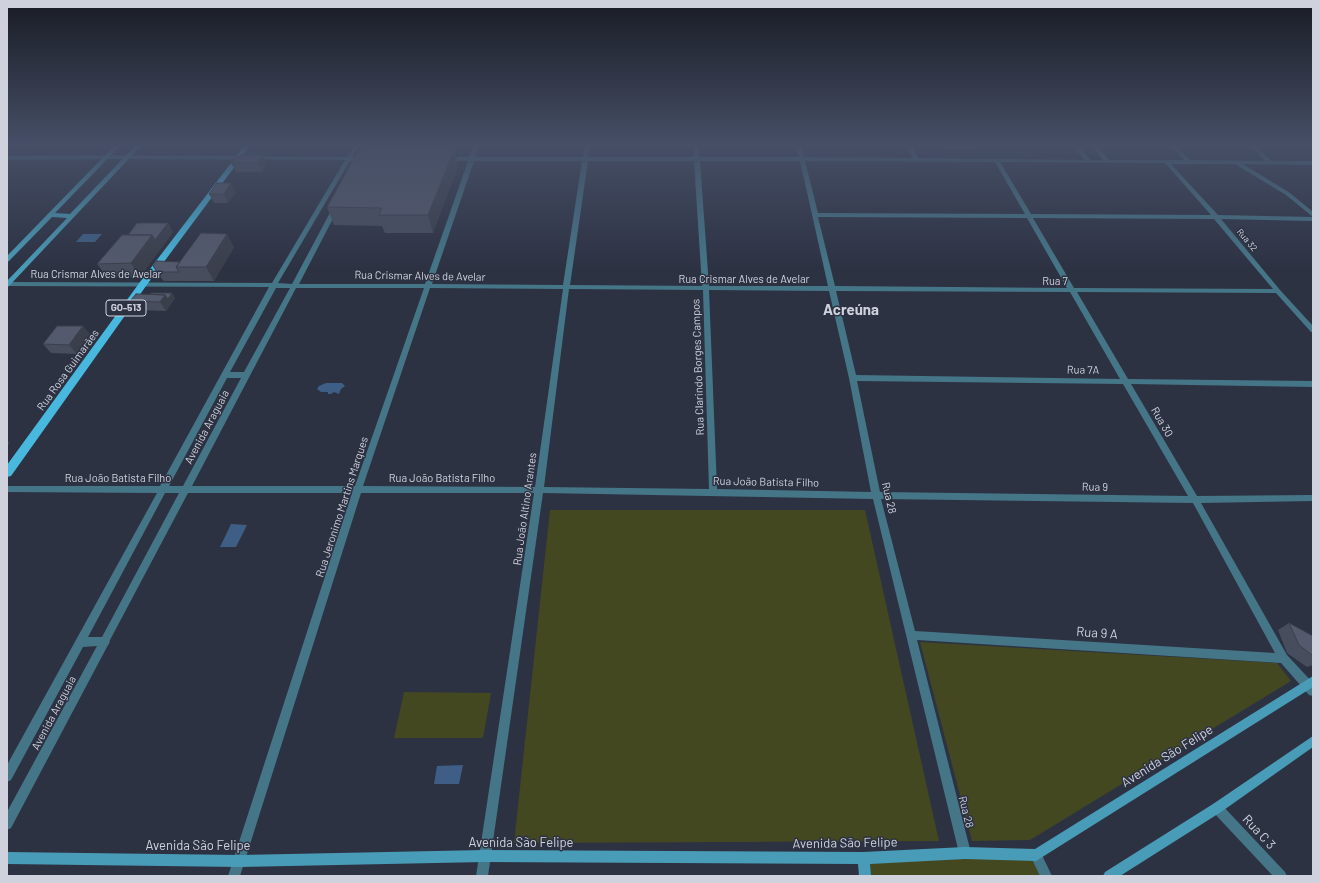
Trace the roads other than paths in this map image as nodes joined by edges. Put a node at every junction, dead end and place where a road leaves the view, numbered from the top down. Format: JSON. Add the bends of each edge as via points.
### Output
{"nodes":[{"id":1,"x":77,"y":187,"type":"edge"},
{"id":2,"x":98,"y":187,"type":"edge"},
{"id":3,"x":215,"y":187,"type":"edge"},
{"id":4,"x":336,"y":187,"type":"edge"},
{"id":5,"x":462,"y":187,"type":"edge"},
{"id":6,"x":581,"y":187,"type":"edge"},
{"id":7,"x":699,"y":187,"type":"edge"},
{"id":8,"x":809,"y":187,"type":"edge"},
{"id":9,"x":1013,"y":187,"type":"edge"},
{"id":10,"x":1189,"y":187,"type":"edge"},
{"id":11,"x":1277,"y":187,"type":"edge"},
{"id":12,"x":339,"y":202,"type":"edge"},
{"id":13,"x":50,"y":215,"type":"junction"},
{"id":14,"x":815,"y":215,"type":"junction"},
{"id":15,"x":1313,"y":215,"type":"edge"},
{"id":16,"x":71,"y":216,"type":"junction"},
{"id":17,"x":323,"y":216,"type":"junction"},
{"id":18,"x":1030,"y":216,"type":"junction"},
{"id":19,"x":1216,"y":217,"type":"junction"},
{"id":20,"x":1313,"y":219,"type":"edge"},
{"id":21,"x":7,"y":260,"type":"edge"},
{"id":22,"x":7,"y":284,"type":"edge"},
{"id":23,"x":143,"y":284,"type":"junction"},
{"id":24,"x":274,"y":285,"type":"junction"},
{"id":25,"x":295,"y":285,"type":"junction"},
{"id":26,"x":428,"y":287,"type":"junction"},
{"id":27,"x":566,"y":288,"type":"junction"},
{"id":28,"x":706,"y":288,"type":"junction"},
{"id":29,"x":833,"y":289,"type":"junction"},
{"id":30,"x":1074,"y":291,"type":"junction"},
{"id":31,"x":1278,"y":291,"type":"junction"},
{"id":32,"x":1313,"y":330,"type":"edge"},
{"id":33,"x":225,"y":375,"type":"junction"},
{"id":34,"x":247,"y":375,"type":"junction"},
{"id":35,"x":853,"y":378,"type":"junction"},
{"id":36,"x":1126,"y":382,"type":"junction"},
{"id":37,"x":1313,"y":384,"type":"edge"},
{"id":38,"x":7,"y":473,"type":"edge"},
{"id":39,"x":7,"y":489,"type":"edge"},
{"id":40,"x":163,"y":489,"type":"junction"},
{"id":41,"x":187,"y":489,"type":"junction"},
{"id":42,"x":358,"y":489,"type":"junction"},
{"id":43,"x":539,"y":490,"type":"junction"},
{"id":44,"x":713,"y":492,"type":"junction"},
{"id":45,"x":876,"y":494,"type":"junction"},
{"id":46,"x":1313,"y":498,"type":"edge"},
{"id":47,"x":1194,"y":500,"type":"junction"},
{"id":48,"x":910,"y":635,"type":"junction"},
{"id":49,"x":106,"y":641,"type":"junction"},
{"id":50,"x":80,"y":642,"type":"junction"},
{"id":51,"x":1283,"y":658,"type":"junction"},
{"id":52,"x":1311,"y":686,"type":"edge"},
{"id":53,"x":1313,"y":741,"type":"edge"},
{"id":54,"x":7,"y":776,"type":"edge"},
{"id":55,"x":1217,"y":808,"type":"junction"},
{"id":56,"x":7,"y":824,"type":"edge"},
{"id":57,"x":965,"y":853,"type":"junction"},
{"id":58,"x":1036,"y":855,"type":"junction"},
{"id":59,"x":484,"y":856,"type":"junction"},
{"id":60,"x":7,"y":858,"type":"edge"},
{"id":61,"x":863,"y":858,"type":"junction"},
{"id":62,"x":240,"y":861,"type":"junction"},
{"id":63,"x":234,"y":876,"type":"edge"},
{"id":64,"x":482,"y":876,"type":"edge"},
{"id":65,"x":865,"y":876,"type":"edge"},
{"id":66,"x":1046,"y":876,"type":"edge"},
{"id":67,"x":1109,"y":876,"type":"edge"},
{"id":68,"x":1281,"y":876,"type":"edge"}],
"edges":[{"from":1,"to":13,"type":"street"},
{"from":2,"to":16,"type":"street"},
{"from":3,"to":23,"type":"main road","name":"Rua Rosa Guimarães","number":"GO-513"},
{"from":4,"to":17,"type":"street","name":"Avenida Araguaia"},
{"from":5,"to":26,"type":"street","name":"Rua Jeronimo Martins Marques"},
{"from":6,"to":27,"type":"street","name":"Rua João Altino Arantes"},
{"from":7,"to":28,"type":"street","name":"Rua Clarindo Borges Campos"},
{"from":8,"to":14,"type":"street","name":"Rua 28"},
{"from":9,"to":18,"type":"street","name":"Rua 30"},
{"from":10,"to":19,"type":"street","name":"Rua 32"},
{"from":11,"to":15,"type":"street"},
{"from":12,"to":17,"type":"street","name":"Avenida Araguaia"},
{"from":13,"to":16,"type":"street"},
{"from":13,"to":21,"type":"street"},
{"from":14,"to":18,"type":"street"},
{"from":14,"to":29,"type":"street","name":"Rua 28"},
{"from":16,"to":22,"type":"street"},
{"from":17,"to":24,"type":"street","name":"Avenida Araguaia"},
{"from":17,"to":25,"type":"street","name":"Avenida Araguaia"},
{"from":18,"to":19,"type":"street"},
{"from":18,"to":30,"type":"street","name":"Rua 30"},
{"from":19,"to":20,"type":"street"},
{"from":19,"to":31,"type":"street","name":"Rua 32"},
{"from":22,"to":23,"type":"street","name":"Rua Crismar Alves de Avelar"},
{"from":23,"to":24,"type":"street","name":"Rua Crismar Alves de Avelar"},
{"from":23,"to":38,"type":"main road","name":"Rua Rosa Guimarães","number":"GO-513"},
{"from":24,"to":25,"type":"street","name":"Rua Crismar Alves de Avelar"},
{"from":24,"to":33,"type":"street","name":"Avenida Araguaia"},
{"from":25,"to":26,"type":"street","name":"Rua Crismar Alves de Avelar"},
{"from":25,"to":34,"type":"street","name":"Avenida Araguaia"},
{"from":26,"to":27,"type":"street","name":"Rua Crismar Alves de Avelar"},
{"from":26,"to":42,"type":"street","name":"Rua Jeronimo Martins Marques"},
{"from":27,"to":28,"type":"street","name":"Rua Crismar Alves de Avelar"},
{"from":27,"to":43,"type":"street","name":"Rua João Altino Arantes"},
{"from":28,"to":29,"type":"street","name":"Rua Crismar Alves de Avelar"},
{"from":28,"to":44,"type":"street","name":"Rua Clarindo Borges Campos"},
{"from":29,"to":30,"type":"street","name":"Rua 7"},
{"from":29,"to":35,"type":"street","name":"Rua 28"},
{"from":30,"to":31,"type":"street","name":"Rua 7"},
{"from":30,"to":36,"type":"street","name":"Rua 30"},
{"from":31,"to":32,"type":"street","name":"Rua 32"},
{"from":33,"to":34,"type":"street"},
{"from":33,"to":40,"type":"street","name":"Avenida Araguaia"},
{"from":34,"to":41,"type":"street","name":"Avenida Araguaia"},
{"from":35,"to":36,"type":"street","name":"Rua 7A"},
{"from":35,"to":45,"type":"street","name":"Rua 28"},
{"from":36,"to":37,"type":"street","name":"Rua 7A"},
{"from":36,"to":47,"type":"street","name":"Rua 30"},
{"from":39,"to":40,"type":"street","name":"Rua João Batista Filho"},
{"from":40,"to":41,"type":"street","name":"Rua João Batista Filho"},
{"from":40,"to":50,"type":"street","name":"Avenida Araguaia"},
{"from":41,"to":42,"type":"street","name":"Rua João Batista Filho"},
{"from":41,"to":49,"type":"street","name":"Avenida Araguaia"},
{"from":42,"to":43,"type":"street","name":"Rua João Batista Filho"},
{"from":42,"to":62,"type":"street","name":"Rua Jeronimo Martins Marques"},
{"from":43,"to":44,"type":"street","name":"Rua João Batista Filho"},
{"from":43,"to":59,"type":"street","name":"Rua João Altino Arantes"},
{"from":44,"to":45,"type":"street","name":"Rua João Batista Filho"},
{"from":45,"to":47,"type":"street","name":"Rua 9"},
{"from":45,"to":48,"type":"street","name":"Rua 28"},
{"from":46,"to":47,"type":"street","name":"Rua 9"},
{"from":47,"to":51,"type":"street","name":"Rua 30"},
{"from":48,"to":51,"type":"street","name":"Rua 9 A"},
{"from":48,"to":57,"type":"street","name":"Rua 28"},
{"from":49,"to":50,"type":"street"},
{"from":49,"to":56,"type":"street","name":"Avenida Araguaia"},
{"from":50,"to":54,"type":"street","name":"Avenida Araguaia"},
{"from":51,"to":52,"type":"street","name":"Rua 30"},
{"from":52,"to":58,"type":"street","name":"Avenida São Felipe"},
{"from":53,"to":55,"type":"street"},
{"from":55,"to":67,"type":"street"},
{"from":55,"to":68,"type":"street","name":"Rua C 3"},
{"from":57,"to":58,"type":"street","name":"Avenida São Felipe"},
{"from":57,"to":61,"type":"street","name":"Avenida São Felipe"},
{"from":58,"to":66,"type":"street"},
{"from":59,"to":61,"type":"street","name":"Avenida São Felipe"},
{"from":59,"to":62,"type":"street","name":"Avenida São Felipe"},
{"from":59,"to":64,"type":"street","name":"Rua João Altino Arantes"},
{"from":60,"to":62,"type":"street","name":"Avenida São Felipe"},
{"from":61,"to":65,"type":"street"},
{"from":62,"to":63,"type":"street","name":"Rua Jeronimo Martins Marques"}]}
